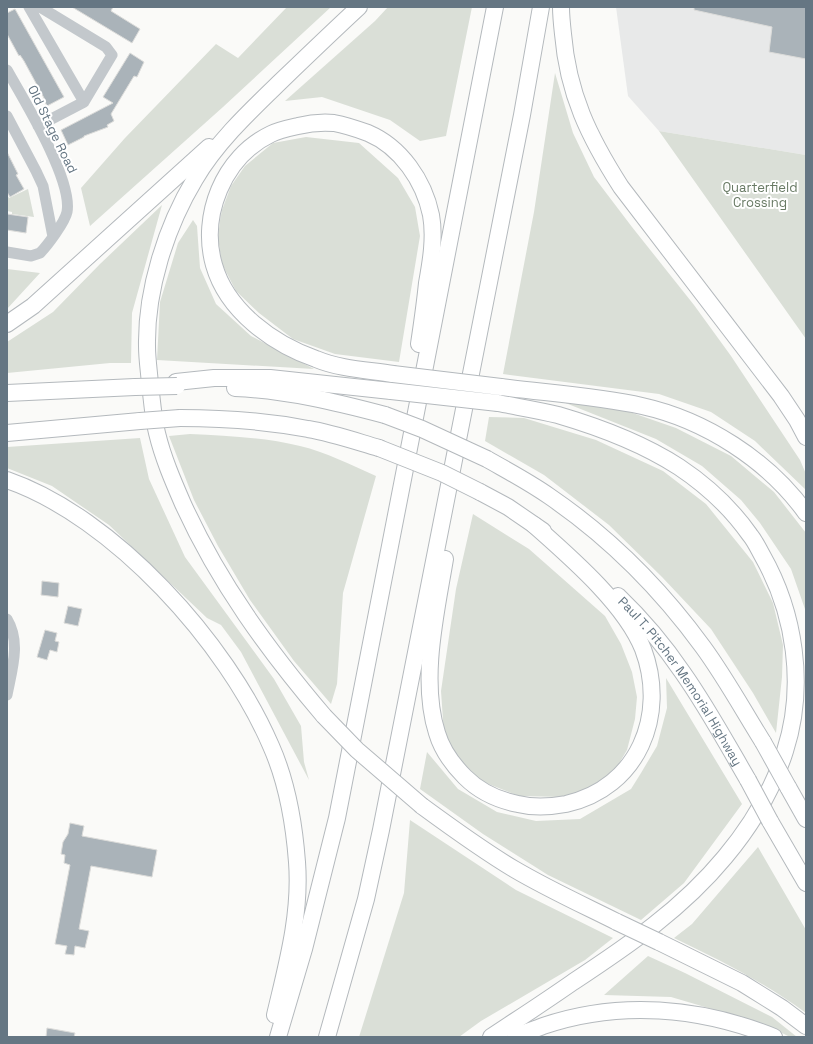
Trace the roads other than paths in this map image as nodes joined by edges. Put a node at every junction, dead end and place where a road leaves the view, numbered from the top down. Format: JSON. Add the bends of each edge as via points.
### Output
{"nodes":[{"id":1,"x":29,"y":7,"type":"edge"},
{"id":2,"x":40,"y":7,"type":"edge"},
{"id":3,"x":359,"y":7,"type":"edge"},
{"id":4,"x":495,"y":7,"type":"edge"},
{"id":5,"x":541,"y":7,"type":"edge"},
{"id":6,"x":562,"y":7,"type":"edge"},
{"id":7,"x":7,"y":70,"type":"edge"},
{"id":8,"x":265,"y":96,"type":"junction"},
{"id":9,"x":84,"y":102,"type":"junction"},
{"id":10,"x":7,"y":116,"type":"edge"},
{"id":11,"x":38,"y":126,"type":"junction"},
{"id":12,"x":53,"y":237,"type":"junction"},
{"id":13,"x":7,"y":252,"type":"edge"},
{"id":14,"x":486,"y":295,"type":"junction"},
{"id":15,"x":7,"y":324,"type":"edge"},
{"id":16,"x":176,"y":384,"type":"junction"},
{"id":17,"x":7,"y":393,"type":"edge"},
{"id":18,"x":7,"y":432,"type":"edge"},
{"id":19,"x":806,"y":437,"type":"edge"},
{"id":20,"x":7,"y":480,"type":"edge"},
{"id":21,"x":806,"y":513,"type":"edge"},
{"id":22,"x":534,"y":525,"type":"junction"},
{"id":23,"x":390,"y":549,"type":"junction"},
{"id":24,"x":7,"y":619,"type":"edge"},
{"id":25,"x":7,"y":695,"type":"edge"},
{"id":26,"x":806,"y":819,"type":"edge"},
{"id":27,"x":806,"y":883,"type":"edge"},
{"id":28,"x":806,"y":1026,"type":"edge"},
{"id":29,"x":269,"y":1037,"type":"edge"},
{"id":30,"x":278,"y":1037,"type":"edge"},
{"id":31,"x":327,"y":1037,"type":"edge"},
{"id":32,"x":491,"y":1037,"type":"edge"},
{"id":33,"x":515,"y":1037,"type":"edge"},
{"id":34,"x":774,"y":1037,"type":"edge"}],
"edges":[{"from":1,"to":9,"type":"street"},
{"from":2,"to":9,"type":"street","via":[[106,47],[112,55]]},
{"from":3,"to":8,"type":"highway"},
{"from":4,"to":23,"type":"highway"},
{"from":5,"to":14,"type":"highway"},
{"from":6,"to":19,"type":"highway","via":[[568,74],[576,101],[601,156],[621,188],[781,396]]},
{"from":7,"to":11,"type":"street","name":"Old Stage Road"},
{"from":8,"to":15,"type":"highway","via":[[49,292]]},
{"from":8,"to":28,"type":"highway","bridge":true,"via":[[228,133],[196,178],[179,208],[166,238],[150,306],[146,346],[156,433],[169,472],[215,566],[271,652],[324,716],[357,750],[422,806],[476,845],[515,869],[552,890],[742,983]]},
{"from":9,"to":11,"type":"street"},
{"from":10,"to":12,"type":"street","via":[[43,186]]},
{"from":11,"to":12,"type":"street","name":"Old Stage Road","via":[[64,184],[67,199],[67,213]]},
{"from":12,"to":13,"type":"street","name":"Old Stage Road","via":[[36,255]]},
{"from":14,"to":22,"type":"highway","via":[[430,660],[431,712],[445,752],[472,784],[510,803],[531,807],[578,801],[598,793],[617,779],[640,749],[651,710],[652,691],[642,648],[616,606],[580,566]]},
{"from":14,"to":31,"type":"highway","via":[[381,830],[366,899]]},
{"from":16,"to":17,"type":"highway","bridge":true},
{"from":16,"to":26,"type":"highway","bridge":true,"via":[[279,392],[384,415],[428,431],[487,459],[549,496],[620,553],[683,620],[724,678]]},
{"from":16,"to":32,"type":"highway","bridge":true,"via":[[214,378],[270,378],[498,403],[557,415],[601,429],[640,446],[678,467],[708,489],[734,514],[752,537],[773,574],[787,614],[795,649],[796,687],[785,751],[751,822],[702,883],[670,913],[625,948]]},
{"from":18,"to":22,"type":"highway","name":"Paul T. Pitcher Memorial Highway","bridge":true,"via":[[180,418],[214,418],[276,424],[329,434],[379,448],[442,473],[508,507]]},
{"from":20,"to":29,"type":"highway","via":[[25,486],[75,513],[161,587],[217,653],[254,711],[272,746],[290,808],[298,863],[295,925]]},
{"from":21,"to":23,"type":"highway","bridge":true,"via":[[783,485],[760,464],[730,443],[680,418],[635,405],[500,386],[394,374],[344,366],[317,360],[294,350],[255,324],[237,307],[224,288],[214,266],[210,240],[212,215],[216,195],[238,161],[270,134],[287,128],[312,123],[334,123],[356,128],[377,137],[398,153],[413,171],[425,194],[431,217],[430,262]]},
{"from":22,"to":27,"type":"highway","name":"Paul T. Pitcher Memorial Highway","bridge":true,"via":[[574,553],[630,608],[661,644],[702,702]]},
{"from":23,"to":30,"type":"highway","via":[[337,818],[306,942]]},
{"from":24,"to":25,"type":"street","via":[[15,644]]},
{"from":33,"to":34,"type":"highway","via":[[559,1021],[629,1010],[656,1010],[724,1019]]}]}
